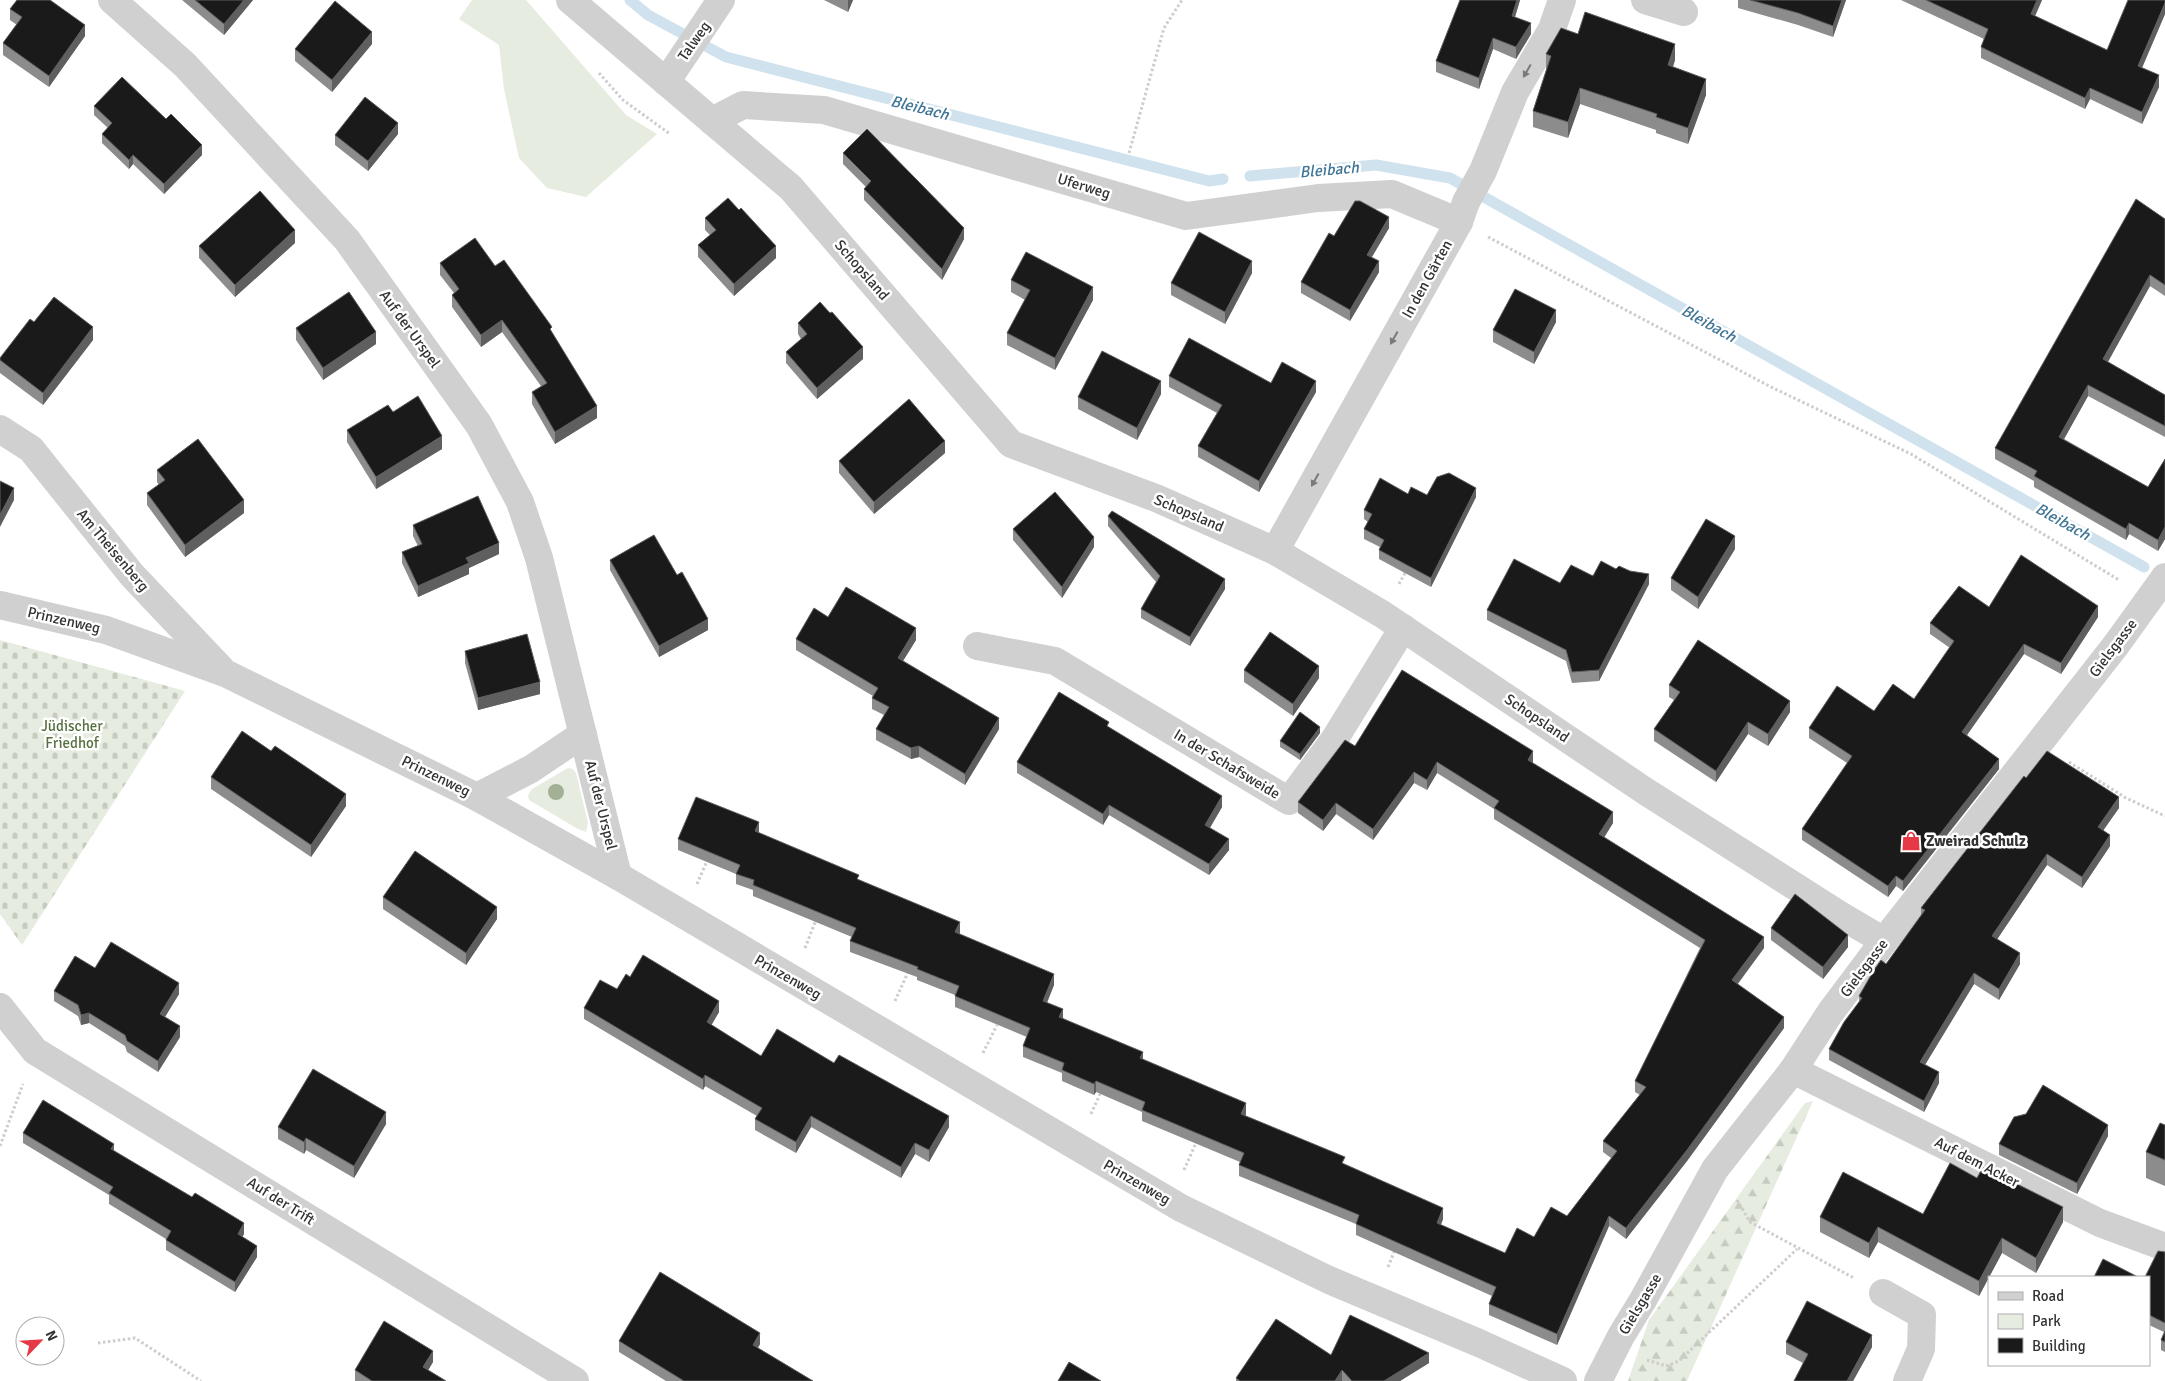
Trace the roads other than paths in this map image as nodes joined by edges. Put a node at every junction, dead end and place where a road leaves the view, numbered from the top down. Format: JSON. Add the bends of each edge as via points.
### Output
{"nodes":[{"id":1,"x":112,"y":0,"type":"edge"},
{"id":2,"x":570,"y":0,"type":"edge"},
{"id":3,"x":1562,"y":0,"type":"edge"},
{"id":4,"x":1645,"y":0,"type":"edge"},
{"id":5,"x":715,"y":9,"type":"edge"},
{"id":6,"x":1684,"y":12,"type":"dead end"},
{"id":7,"x":666,"y":82,"type":"junction"},
{"id":8,"x":712,"y":121,"type":"junction"},
{"id":9,"x":1463,"y":212,"type":"junction"},
{"id":10,"x":0,"y":428,"type":"edge"},
{"id":11,"x":1275,"y":551,"type":"junction"},
{"id":12,"x":2158,"y":587,"type":"edge"},
{"id":13,"x":0,"y":606,"type":"edge"},
{"id":14,"x":1403,"y":628,"type":"junction"},
{"id":15,"x":977,"y":646,"type":"dead end"},
{"id":16,"x":225,"y":674,"type":"junction"},
{"id":17,"x":583,"y":734,"type":"junction"},
{"id":18,"x":477,"y":796,"type":"junction"},
{"id":19,"x":618,"y":876,"type":"junction"},
{"id":20,"x":1884,"y":941,"type":"junction"},
{"id":21,"x":0,"y":1007,"type":"edge"},
{"id":22,"x":1793,"y":1070,"type":"junction"},
{"id":23,"x":2165,"y":1246,"type":"edge"},
{"id":24,"x":1883,"y":1293,"type":"road end"},
{"id":25,"x":575,"y":1381,"type":"edge"},
{"id":26,"x":1563,"y":1381,"type":"edge"},
{"id":27,"x":1598,"y":1381,"type":"edge"},
{"id":28,"x":1907,"y":1381,"type":"edge"}],
"edges":[{"from":1,"to":17,"type":"street","name":"Auf der Urspel","via":[[185,65],[347,240],[479,425],[520,502],[540,558]]},
{"from":2,"to":7,"type":"street","name":"Schopsland"},
{"from":3,"to":9,"type":"street","name":"In den Gärten","one_way":true,"via":[[1552,29],[1515,92]]},
{"from":4,"to":6,"type":"street"},
{"from":5,"to":7,"type":"street","name":"Talweg"},
{"from":7,"to":8,"type":"street","name":"Schopsland"},
{"from":8,"to":9,"type":"street","name":"Uferweg","via":[[743,105],[824,110],[1186,216],[1318,198],[1392,194]]},
{"from":8,"to":11,"type":"street","name":"Schopsland","via":[[791,188],[1011,444],[1156,498]]},
{"from":9,"to":11,"type":"street","name":"In den Gärten","one_way":true},
{"from":10,"to":16,"type":"street","name":"Am Theisenberg","via":[[31,449],[132,575]]},
{"from":11,"to":14,"type":"street","name":"Schopsland"},
{"from":12,"to":20,"type":"street","name":"Gielsgasse"},
{"from":13,"to":16,"type":"street","name":"Prinzenweg","via":[[106,630]]},
{"from":14,"to":15,"type":"street","name":"In der Schafsweide","via":[[1334,740],[1289,801],[1055,660]]},
{"from":14,"to":20,"type":"street","name":"Schopsland","via":[[1645,790]]},
{"from":16,"to":18,"type":"street","name":"Prinzenweg"},
{"from":17,"to":18,"type":"street","via":[[531,769]]},
{"from":17,"to":19,"type":"street","name":"Auf der Urspel"},
{"from":18,"to":19,"type":"street","name":"Prinzenweg"},
{"from":19,"to":26,"type":"street","name":"Prinzenweg","via":[[1181,1208],[1329,1280]]},
{"from":20,"to":22,"type":"street","name":"Gielsgasse","via":[[1830,1013]]},
{"from":21,"to":25,"type":"street","name":"Auf der Trift","via":[[35,1051]]},
{"from":22,"to":23,"type":"street","name":"Auf dem Acker","via":[[2100,1223]]},
{"from":22,"to":27,"type":"street","name":"Gielsgasse","via":[[1715,1169]]},
{"from":24,"to":28,"type":"street","via":[[1922,1315],[1921,1349]]}]}
